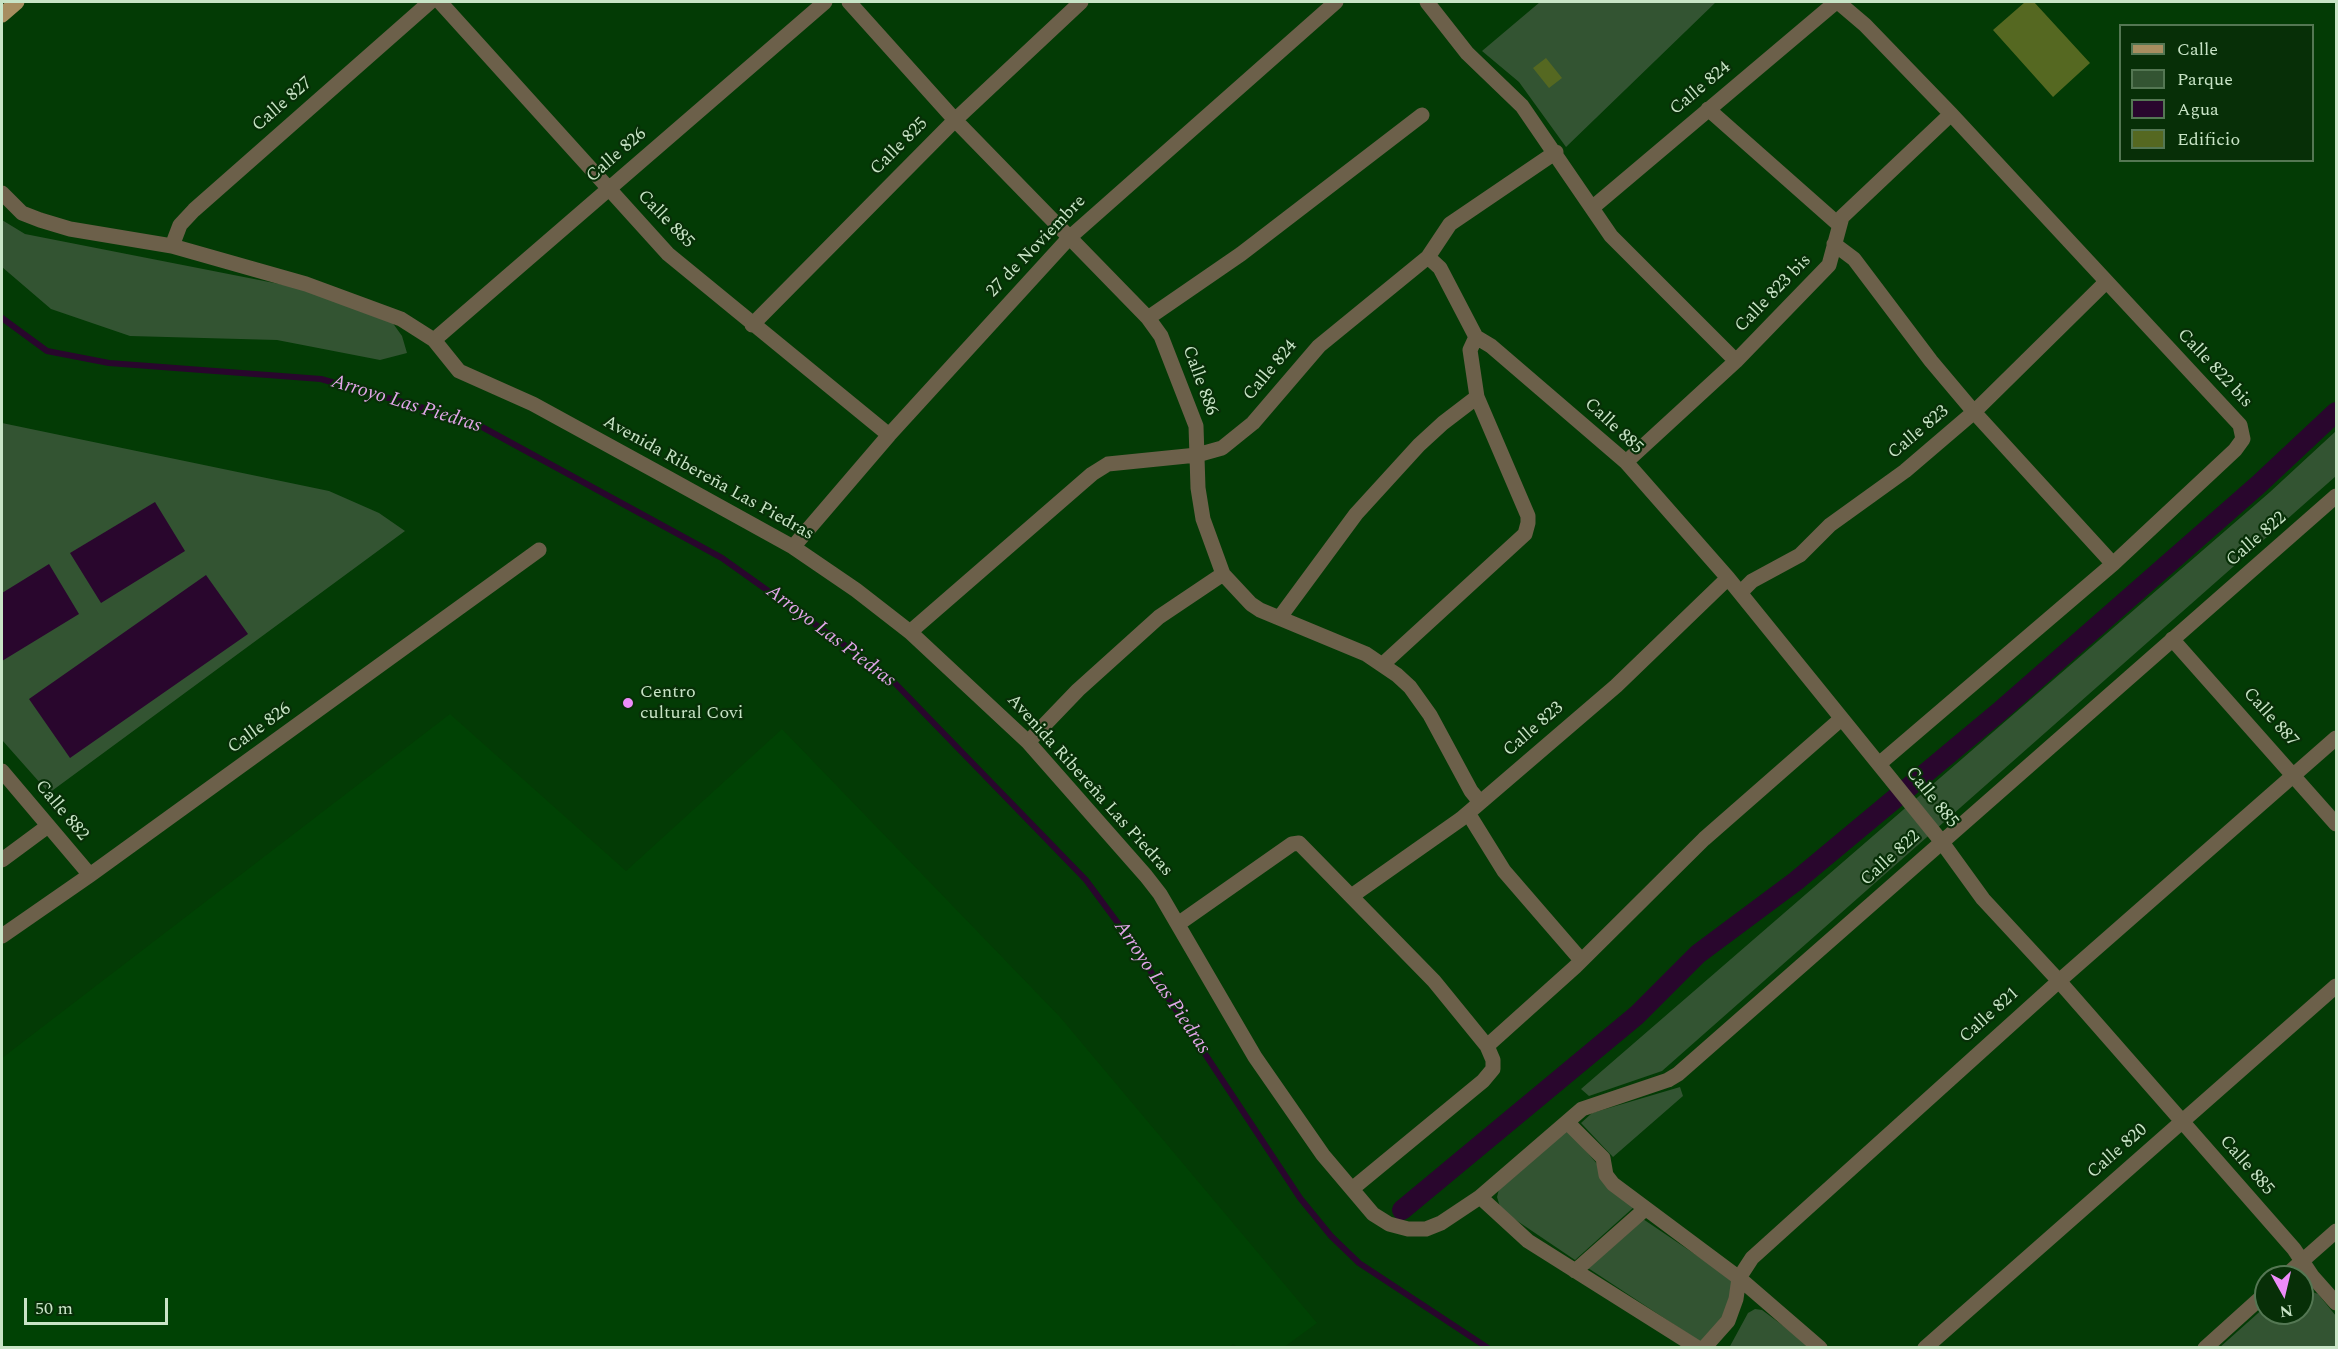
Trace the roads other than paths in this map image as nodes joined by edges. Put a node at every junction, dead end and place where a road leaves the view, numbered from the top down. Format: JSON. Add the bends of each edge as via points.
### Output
{"nodes":[{"id":1,"x":17,"y":2,"type":"edge"},
{"id":2,"x":430,"y":2,"type":"edge"},
{"id":3,"x":440,"y":2,"type":"edge"},
{"id":4,"x":825,"y":2,"type":"edge"},
{"id":5,"x":849,"y":2,"type":"edge"},
{"id":6,"x":1081,"y":2,"type":"edge"},
{"id":7,"x":1336,"y":2,"type":"edge"},
{"id":8,"x":1428,"y":2,"type":"edge"},
{"id":9,"x":1837,"y":2,"type":"edge"},
{"id":10,"x":2,"y":15,"type":"edge"},
{"id":11,"x":1708,"y":109,"type":"junction"},
{"id":12,"x":1951,"y":114,"type":"junction"},
{"id":13,"x":1422,"y":115,"type":"dead end"},
{"id":14,"x":955,"y":120,"type":"junction"},
{"id":15,"x":1556,"y":152,"type":"junction"},
{"id":16,"x":609,"y":189,"type":"junction"},
{"id":17,"x":2,"y":193,"type":"edge"},
{"id":18,"x":1592,"y":208,"type":"junction"},
{"id":19,"x":1838,"y":224,"type":"junction"},
{"id":20,"x":1069,"y":238,"type":"junction"},
{"id":21,"x":1834,"y":244,"type":"junction"},
{"id":22,"x":172,"y":246,"type":"junction"},
{"id":23,"x":1428,"y":257,"type":"junction"},
{"id":24,"x":2106,"y":282,"type":"junction"},
{"id":25,"x":1148,"y":318,"type":"junction"},
{"id":26,"x":752,"y":325,"type":"junction"},
{"id":27,"x":1476,"y":337,"type":"junction"},
{"id":28,"x":434,"y":340,"type":"junction"},
{"id":29,"x":1736,"y":361,"type":"junction"},
{"id":30,"x":1477,"y":397,"type":"junction"},
{"id":31,"x":1974,"y":412,"type":"junction"},
{"id":32,"x":889,"y":435,"type":"junction"},
{"id":33,"x":1197,"y":455,"type":"junction"},
{"id":34,"x":1626,"y":462,"type":"junction"},
{"id":35,"x":2337,"y":496,"type":"edge"},
{"id":36,"x":793,"y":547,"type":"junction"},
{"id":37,"x":539,"y":550,"type":"dead end"},
{"id":38,"x":2113,"y":564,"type":"junction"},
{"id":39,"x":1223,"y":574,"type":"junction"},
{"id":40,"x":1728,"y":578,"type":"junction"},
{"id":41,"x":1740,"y":593,"type":"junction"},
{"id":42,"x":1280,"y":617,"type":"junction"},
{"id":43,"x":910,"y":632,"type":"junction"},
{"id":44,"x":2172,"y":639,"type":"junction"},
{"id":45,"x":1383,"y":664,"type":"junction"},
{"id":46,"x":1841,"y":719,"type":"junction"},
{"id":47,"x":2337,"y":738,"type":"edge"},
{"id":48,"x":1028,"y":742,"type":"junction"},
{"id":49,"x":1879,"y":764,"type":"junction"},
{"id":50,"x":2,"y":771,"type":"edge"},
{"id":51,"x":2295,"y":775,"type":"junction"},
{"id":52,"x":1480,"y":802,"type":"junction"},
{"id":53,"x":1468,"y":813,"type":"junction"},
{"id":54,"x":2337,"y":824,"type":"edge"},
{"id":55,"x":48,"y":826,"type":"junction"},
{"id":56,"x":1941,"y":841,"type":"junction"},
{"id":57,"x":2,"y":860,"type":"edge"},
{"id":58,"x":90,"y":875,"type":"junction"},
{"id":59,"x":1353,"y":895,"type":"junction"},
{"id":60,"x":1178,"y":924,"type":"junction"},
{"id":61,"x":2,"y":936,"type":"edge"},
{"id":62,"x":1581,"y":960,"type":"junction"},
{"id":63,"x":2059,"y":981,"type":"junction"},
{"id":64,"x":2337,"y":986,"type":"edge"},
{"id":65,"x":1487,"y":1046,"type":"junction"},
{"id":66,"x":1566,"y":1122,"type":"junction"},
{"id":67,"x":2181,"y":1122,"type":"junction"},
{"id":68,"x":1352,"y":1189,"type":"junction"},
{"id":69,"x":1480,"y":1197,"type":"junction"},
{"id":70,"x":1644,"y":1210,"type":"junction"},
{"id":71,"x":2337,"y":1230,"type":"edge"},
{"id":72,"x":2302,"y":1261,"type":"junction"},
{"id":73,"x":2298,"y":1265,"type":"edge"},
{"id":74,"x":1575,"y":1271,"type":"junction"},
{"id":75,"x":1739,"y":1278,"type":"junction"},
{"id":76,"x":2337,"y":1302,"type":"edge"},
{"id":77,"x":2254,"y":1304,"type":"edge"},
{"id":78,"x":1698,"y":1347,"type":"edge"},
{"id":79,"x":1704,"y":1347,"type":"edge"},
{"id":80,"x":1820,"y":1347,"type":"edge"},
{"id":81,"x":1924,"y":1347,"type":"edge"},
{"id":82,"x":2205,"y":1347,"type":"edge"}],
"edges":[{"from":1,"to":10,"type":"main road"},
{"from":2,"to":22,"type":"street","name":"Calle 827","via":[[194,210],[180,225]]},
{"from":3,"to":16,"type":"street","name":"Calle 885"},
{"from":4,"to":16,"type":"street","name":"Calle 826"},
{"from":5,"to":14,"type":"street","name":"Calle 886"},
{"from":6,"to":14,"type":"street","name":"Calle 825"},
{"from":7,"to":20,"type":"street","name":"27 de Noviembre"},
{"from":8,"to":15,"type":"street","via":[[1467,53],[1522,106]]},
{"from":9,"to":11,"type":"street","name":"Calle 824"},
{"from":9,"to":12,"type":"street","name":"Calle 822 bis","via":[[1865,25]]},
{"from":11,"to":18,"type":"street","name":"Calle 824"},
{"from":11,"to":19,"type":"street"},
{"from":12,"to":19,"type":"street"},
{"from":12,"to":24,"type":"street","name":"Calle 822 bis"},
{"from":13,"to":25,"type":"street","via":[[1241,254]]},
{"from":14,"to":20,"type":"street","name":"Calle 886"},
{"from":14,"to":26,"type":"street","name":"Calle 825"},
{"from":15,"to":18,"type":"street"},
{"from":15,"to":23,"type":"street","name":"Calle 824","via":[[1450,224]]},
{"from":16,"to":26,"type":"street","name":"Calle 885","via":[[668,254]]},
{"from":16,"to":28,"type":"street","name":"Calle 826"},
{"from":17,"to":22,"type":"street","name":"Avenida Ribereña Las Piedras","via":[[22,213],[40,220],[70,229]]},
{"from":18,"to":29,"type":"street","via":[[1625,252]]},
{"from":19,"to":21,"type":"street","name":"Calle 823 bis"},
{"from":20,"to":25,"type":"street","name":"Calle 886"},
{"from":20,"to":32,"type":"street","name":"27 de Noviembre"},
{"from":21,"to":29,"type":"street","name":"Calle 823 bis","via":[[1829,266]]},
{"from":21,"to":31,"type":"street","via":[[1854,259]]},
{"from":22,"to":28,"type":"street","name":"Avenida Ribereña Las Piedras","via":[[380,309]]},
{"from":23,"to":27,"type":"street","via":[[1440,268]]},
{"from":23,"to":33,"type":"street","name":"Calle 824","via":[[1306,358],[1252,423],[1222,448]]},
{"from":24,"to":31,"type":"street","name":"Calle 823"},
{"from":24,"to":38,"type":"street","name":"Calle 822 bis","via":[[2240,425],[2243,439]]},
{"from":25,"to":33,"type":"street","name":"Calle 886","via":[[1171,356],[1196,426]]},
{"from":26,"to":32,"type":"street","name":"Calle 885"},
{"from":27,"to":30,"type":"street","via":[[1470,350]]},
{"from":27,"to":34,"type":"street","name":"Calle 885"},
{"from":28,"to":36,"type":"street","name":"Avenida Ribereña Las Piedras","via":[[459,372],[533,404]]},
{"from":29,"to":34,"type":"street","name":"Calle 823 bis"},
{"from":30,"to":42,"type":"street","via":[[1419,445],[1356,514]]},
{"from":30,"to":45,"type":"street","via":[[1528,516],[1525,534]]},
{"from":31,"to":38,"type":"street"},
{"from":31,"to":41,"type":"street","name":"Calle 823","via":[[1905,471],[1830,525],[1800,555],[1758,577]]},
{"from":32,"to":36,"type":"street","name":"27 de Noviembre"},
{"from":33,"to":39,"type":"street","name":"Calle 886","via":[[1203,519]]},
{"from":33,"to":43,"type":"street","name":"Calle 824","via":[[1108,464]]},
{"from":34,"to":40,"type":"street","name":"Calle 885"},
{"from":35,"to":44,"type":"street","name":"Calle 822"},
{"from":36,"to":43,"type":"street","name":"Avenida Ribereña Las Piedras"},
{"from":37,"to":58,"type":"street","name":"Calle 826"},
{"from":38,"to":49,"type":"street","name":"Calle 822 bis"},
{"from":39,"to":42,"type":"street","name":"Calle 886","via":[[1251,604]]},
{"from":39,"to":48,"type":"street","via":[[1159,617],[1078,690]]},
{"from":40,"to":41,"type":"street","name":"Calle 885"},
{"from":40,"to":52,"type":"street","name":"Calle 823","via":[[1616,686]]},
{"from":41,"to":46,"type":"street","name":"Calle 885"},
{"from":42,"to":45,"type":"street","name":"Calle 886"},
{"from":43,"to":48,"type":"street","name":"Avenida Ribereña Las Piedras"},
{"from":44,"to":51,"type":"street","name":"Calle 887"},
{"from":44,"to":56,"type":"street","name":"Calle 822"},
{"from":45,"to":52,"type":"street","name":"Calle 886","via":[[1417,696]]},
{"from":46,"to":49,"type":"street","name":"Calle 885"},
{"from":46,"to":62,"type":"street","via":[[1704,839]]},
{"from":47,"to":51,"type":"street","name":"Calle 821"},
{"from":48,"to":60,"type":"street","name":"Avenida Ribereña Las Piedras","via":[[1146,876]]},
{"from":49,"to":56,"type":"street","name":"Calle 885"},
{"from":50,"to":55,"type":"street","name":"Calle 882"},
{"from":51,"to":54,"type":"street","name":"Calle 887"},
{"from":51,"to":63,"type":"street","name":"Calle 821"},
{"from":52,"to":53,"type":"street","name":"Calle 823"},
{"from":53,"to":59,"type":"street","name":"Calle 823"},
{"from":53,"to":62,"type":"street","via":[[1504,871]]},
{"from":55,"to":57,"type":"street"},
{"from":55,"to":58,"type":"street","name":"Calle 882"},
{"from":56,"to":63,"type":"street","name":"Calle 885","via":[[1983,899]]},
{"from":56,"to":66,"type":"street","name":"Calle 822","via":[[1678,1074],[1591,1103]]},
{"from":58,"to":61,"type":"street","name":"Calle 826"},
{"from":59,"to":60,"type":"street","via":[[1299,843],[1292,844]]},
{"from":59,"to":65,"type":"street","via":[[1434,981]]},
{"from":60,"to":68,"type":"street","name":"Avenida Ribereña Las Piedras","via":[[1255,1058],[1323,1155]]},
{"from":62,"to":65,"type":"street"},
{"from":63,"to":67,"type":"street","name":"Calle 885"},
{"from":63,"to":75,"type":"street","name":"Calle 821","via":[[1752,1258]]},
{"from":64,"to":67,"type":"street","name":"Calle 820"},
{"from":65,"to":68,"type":"street","via":[[1493,1069],[1484,1081]]},
{"from":66,"to":69,"type":"street","name":"Calle 822"},
{"from":66,"to":70,"type":"street","via":[[1602,1158],[1613,1184]]},
{"from":67,"to":72,"type":"street","name":"Calle 885"},
{"from":67,"to":81,"type":"street","name":"Calle 820"},
{"from":68,"to":69,"type":"street","name":"Avenida Ribereña Las Piedras","via":[[1373,1214],[1408,1229],[1426,1229],[1441,1223]]},
{"from":69,"to":74,"type":"street","via":[[1528,1241]]},
{"from":70,"to":74,"type":"street"},
{"from":70,"to":75,"type":"street"},
{"from":71,"to":72,"type":"street"},
{"from":72,"to":73,"type":"street"},
{"from":72,"to":76,"type":"street","name":"Calle 885"},
{"from":74,"to":78,"type":"street"},
{"from":75,"to":79,"type":"street","name":"Calle 821","via":[[1728,1321]]},
{"from":75,"to":80,"type":"street"},
{"from":77,"to":82,"type":"street"}]}
